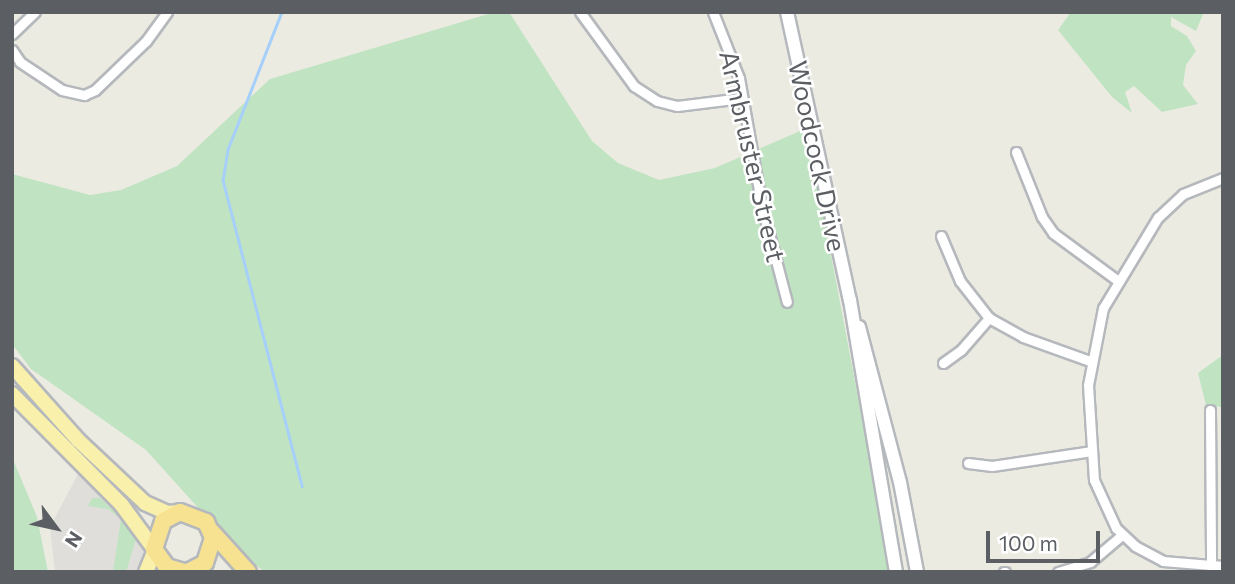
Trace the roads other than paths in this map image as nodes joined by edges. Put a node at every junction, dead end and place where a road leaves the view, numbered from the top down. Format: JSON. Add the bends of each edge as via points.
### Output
{"nodes":[{"id":1,"x":35,"y":12,"type":"edge"},
{"id":2,"x":167,"y":12,"type":"edge"},
{"id":3,"x":580,"y":12,"type":"edge"},
{"id":4,"x":713,"y":12,"type":"edge"},
{"id":5,"x":787,"y":12,"type":"edge"},
{"id":6,"x":12,"y":34,"type":"edge"},
{"id":7,"x":12,"y":50,"type":"edge"},
{"id":8,"x":742,"y":98,"type":"junction"},
{"id":9,"x":1016,"y":152,"type":"dead end"},
{"id":10,"x":1223,"y":178,"type":"edge"},
{"id":11,"x":941,"y":236,"type":"dead end"},
{"id":12,"x":1117,"y":280,"type":"junction"},
{"id":13,"x":850,"y":300,"type":"junction"},
{"id":14,"x":787,"y":302,"type":"dead end"},
{"id":15,"x":989,"y":318,"type":"junction"},
{"id":16,"x":1090,"y":361,"type":"junction"},
{"id":17,"x":943,"y":363,"type":"dead end"},
{"id":18,"x":12,"y":366,"type":"edge"},
{"id":19,"x":12,"y":394,"type":"edge"},
{"id":20,"x":1210,"y":410,"type":"dead end"},
{"id":21,"x":1092,"y":451,"type":"junction"},
{"id":22,"x":968,"y":463,"type":"dead end"},
{"id":23,"x":180,"y":512,"type":"junction"},
{"id":24,"x":211,"y":530,"type":"junction"},
{"id":25,"x":1122,"y":536,"type":"junction"},
{"id":26,"x":155,"y":550,"type":"junction"},
{"id":27,"x":1210,"y":566,"type":"junction"},
{"id":28,"x":1223,"y":566,"type":"edge"},
{"id":29,"x":146,"y":572,"type":"edge"},
{"id":30,"x":188,"y":572,"type":"edge"},
{"id":31,"x":248,"y":572,"type":"edge"},
{"id":32,"x":896,"y":572,"type":"edge"},
{"id":33,"x":917,"y":572,"type":"edge"},
{"id":34,"x":1058,"y":572,"type":"edge"}],
"edges":[{"from":1,"to":6,"type":"street"},
{"from":2,"to":7,"type":"street","via":[[146,41],[84,95],[62,90],[20,62]]},
{"from":3,"to":8,"type":"street","via":[[630,81],[657,102],[677,106]]},
{"from":4,"to":8,"type":"street","name":"Armbruster Street","via":[[732,55]]},
{"from":5,"to":13,"type":"main road","name":"Woodcock Drive"},
{"from":8,"to":14,"type":"street","name":"Armbruster Street","via":[[762,207]]},
{"from":9,"to":12,"type":"street","via":[[1053,233]]},
{"from":10,"to":12,"type":"street","via":[[1183,194],[1169,205]]},
{"from":11,"to":15,"type":"street","via":[[960,281]]},
{"from":12,"to":16,"type":"street","via":[[1103,308]]},
{"from":13,"to":32,"type":"main road","name":"Woodcock Drive"},
{"from":13,"to":33,"type":"main road","name":"Woodcock Drive","via":[[900,482]]},
{"from":15,"to":16,"type":"street","via":[[1016,334]]},
{"from":15,"to":17,"type":"street"},
{"from":16,"to":21,"type":"street"},
{"from":18,"to":23,"type":"main road","via":[[78,440],[145,503],[167,513]]},
{"from":19,"to":26,"type":"main road","via":[[126,510]]},
{"from":20,"to":27,"type":"street"},
{"from":21,"to":22,"type":"street","via":[[992,466]]},
{"from":21,"to":25,"type":"street","via":[[1098,496]]},
{"from":23,"to":24,"type":"highway","via":[[198,516]]},
{"from":23,"to":26,"type":"highway","via":[[163,521]]},
{"from":24,"to":30,"type":"highway","via":[[210,555]]},
{"from":24,"to":31,"type":"highway"},
{"from":25,"to":27,"type":"street","via":[[1163,561]]},
{"from":25,"to":34,"type":"street","via":[[1090,562]]},
{"from":26,"to":29,"type":"main road"},
{"from":26,"to":30,"type":"highway","via":[[167,567]]},
{"from":27,"to":28,"type":"street"}]}
